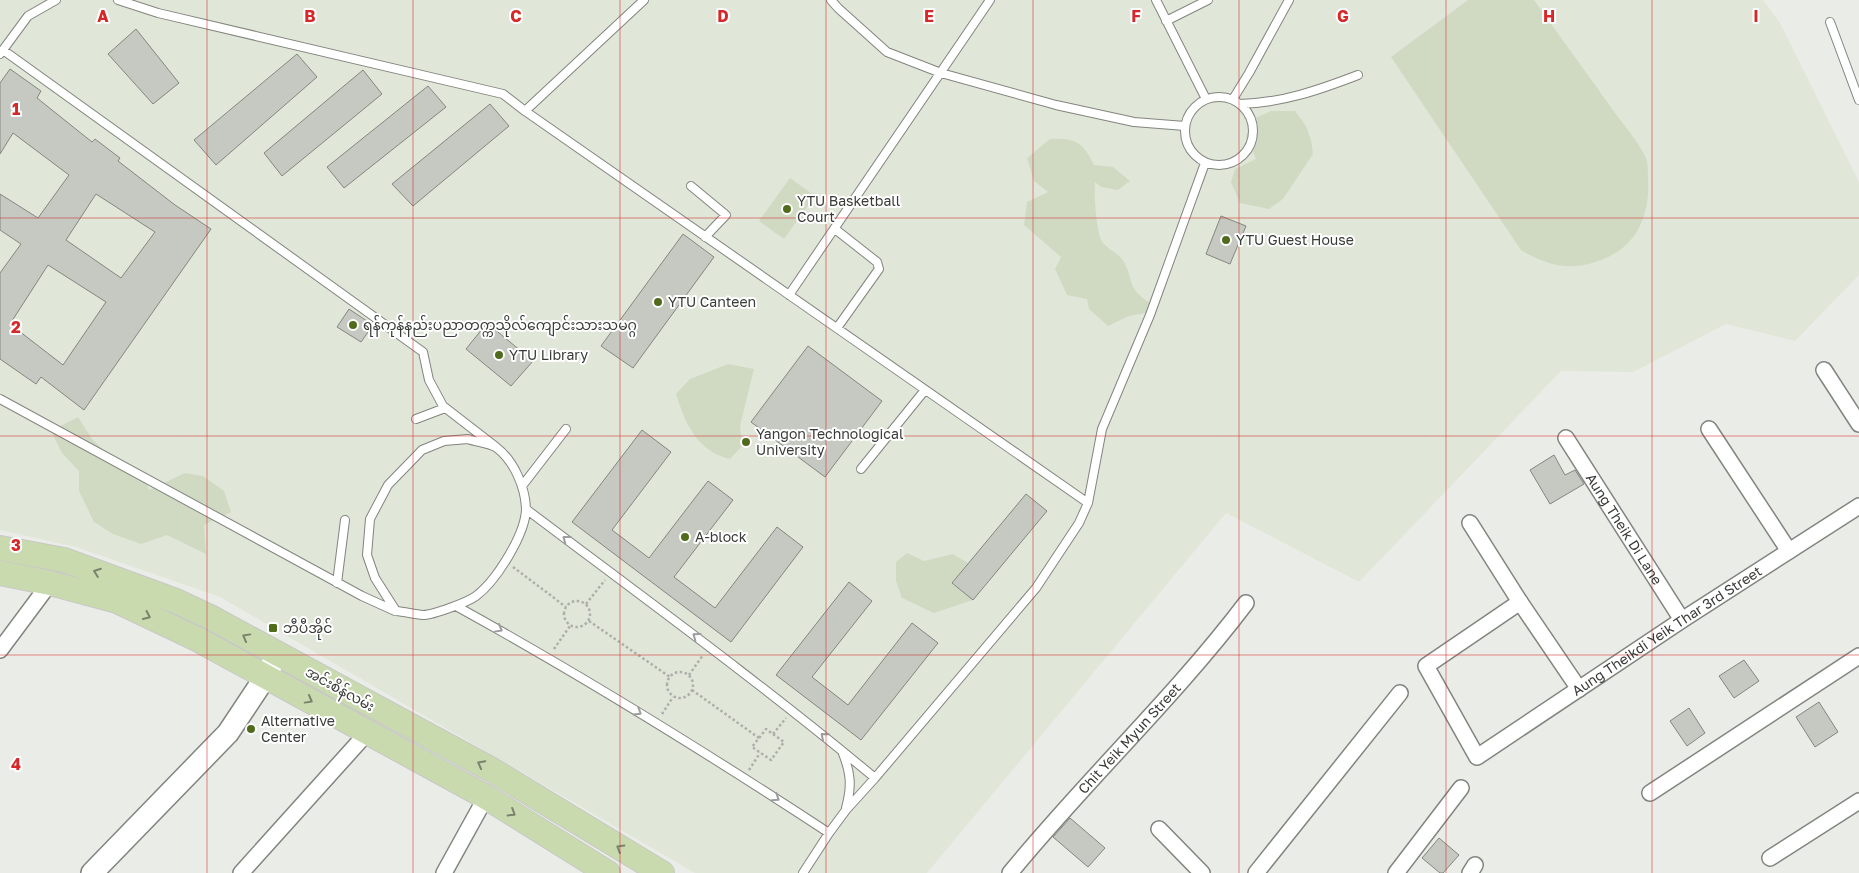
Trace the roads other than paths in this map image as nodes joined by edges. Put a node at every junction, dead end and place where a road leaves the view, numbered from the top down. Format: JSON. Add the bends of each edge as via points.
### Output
{"nodes":[{"id":1,"x":56,"y":0,"type":"edge"},
{"id":2,"x":118,"y":0,"type":"edge"},
{"id":3,"x":644,"y":0,"type":"edge"},
{"id":4,"x":831,"y":0,"type":"edge"},
{"id":5,"x":990,"y":0,"type":"edge"},
{"id":6,"x":1156,"y":0,"type":"edge"},
{"id":7,"x":1208,"y":0,"type":"edge"},
{"id":8,"x":1289,"y":0,"type":"edge"},
{"id":9,"x":1166,"y":21,"type":"junction"},
{"id":10,"x":1830,"y":22,"type":"dead end"},
{"id":11,"x":2,"y":52,"type":"edge"},
{"id":12,"x":941,"y":73,"type":"junction"},
{"id":13,"x":1358,"y":75,"type":"dead end"},
{"id":14,"x":1206,"y":99,"type":"junction"},
{"id":15,"x":1233,"y":99,"type":"junction"},
{"id":16,"x":1859,"y":100,"type":"edge"},
{"id":17,"x":1240,"y":104,"type":"junction"},
{"id":18,"x":524,"y":111,"type":"junction"},
{"id":19,"x":1185,"y":126,"type":"junction"},
{"id":20,"x":1205,"y":162,"type":"junction"},
{"id":21,"x":691,"y":186,"type":"dead end"},
{"id":22,"x":835,"y":229,"type":"junction"},
{"id":23,"x":705,"y":236,"type":"junction"},
{"id":24,"x":790,"y":295,"type":"junction"},
{"id":25,"x":837,"y":328,"type":"junction"},
{"id":26,"x":1824,"y":370,"type":"dead end"},
{"id":27,"x":925,"y":390,"type":"junction"},
{"id":28,"x":0,"y":399,"type":"edge"},
{"id":29,"x":445,"y":408,"type":"junction"},
{"id":30,"x":416,"y":419,"type":"dead end"},
{"id":31,"x":1859,"y":424,"type":"edge"},
{"id":32,"x":1709,"y":429,"type":"dead end"},
{"id":33,"x":566,"y":430,"type":"dead end"},
{"id":34,"x":1566,"y":438,"type":"dead end"},
{"id":35,"x":496,"y":447,"type":"junction"},
{"id":36,"x":861,"y":469,"type":"dead end"},
{"id":37,"x":522,"y":486,"type":"junction"},
{"id":38,"x":1088,"y":502,"type":"junction"},
{"id":39,"x":1859,"y":506,"type":"edge"},
{"id":40,"x":526,"y":509,"type":"junction"},
{"id":41,"x":345,"y":520,"type":"dead end"},
{"id":42,"x":1470,"y":524,"type":"dead end"},
{"id":43,"x":0,"y":548,"type":"edge"},
{"id":44,"x":1789,"y":551,"type":"junction"},
{"id":45,"x":0,"y":573,"type":"edge"},
{"id":46,"x":50,"y":583,"type":"junction"},
{"id":47,"x":337,"y":583,"type":"junction"},
{"id":48,"x":1246,"y":602,"type":"dead end"},
{"id":49,"x":1520,"y":602,"type":"junction"},
{"id":50,"x":456,"y":606,"type":"junction"},
{"id":51,"x":396,"y":611,"type":"junction"},
{"id":52,"x":1682,"y":620,"type":"junction"},
{"id":53,"x":0,"y":650,"type":"edge"},
{"id":54,"x":277,"y":654,"type":"junction"},
{"id":55,"x":1859,"y":656,"type":"edge"},
{"id":56,"x":266,"y":676,"type":"junction"},
{"id":57,"x":1579,"y":689,"type":"junction"},
{"id":58,"x":1400,"y":693,"type":"dead end"},
{"id":59,"x":367,"y":733,"type":"junction"},
{"id":60,"x":842,"y":751,"type":"junction"},
{"id":61,"x":875,"y":778,"type":"junction"},
{"id":62,"x":1461,"y":788,"type":"dead end"},
{"id":63,"x":1650,"y":793,"type":"dead end"},
{"id":64,"x":486,"y":797,"type":"junction"},
{"id":65,"x":1859,"y":802,"type":"edge"},
{"id":66,"x":846,"y":810,"type":"junction"},
{"id":67,"x":1159,"y":829,"type":"dead end"},
{"id":68,"x":829,"y":833,"type":"junction"},
{"id":69,"x":1770,"y":858,"type":"dead end"},
{"id":70,"x":92,"y":873,"type":"edge"},
{"id":71,"x":241,"y":873,"type":"edge"},
{"id":72,"x":444,"y":873,"type":"edge"},
{"id":73,"x":608,"y":873,"type":"edge"},
{"id":74,"x":662,"y":873,"type":"edge"},
{"id":75,"x":803,"y":873,"type":"edge"},
{"id":76,"x":1010,"y":873,"type":"edge"},
{"id":77,"x":1202,"y":873,"type":"edge"},
{"id":78,"x":1256,"y":873,"type":"edge"},
{"id":79,"x":1396,"y":873,"type":"edge"}],
"edges":[{"from":1,"to":11,"type":"lane","via":[[28,16]]},
{"from":2,"to":18,"type":"lane","via":[[158,13],[503,94]]},
{"from":3,"to":18,"type":"lane"},
{"from":4,"to":12,"type":"lane","via":[[887,52]]},
{"from":5,"to":12,"type":"lane"},
{"from":6,"to":9,"type":"lane"},
{"from":7,"to":9,"type":"lane"},
{"from":8,"to":15,"type":"lane"},
{"from":9,"to":14,"type":"lane"},
{"from":10,"to":16,"type":"lane"},
{"from":11,"to":29,"type":"lane","via":[[423,352],[429,380]]},
{"from":12,"to":19,"type":"lane","via":[[1056,105],[1134,122]]},
{"from":12,"to":22,"type":"lane"},
{"from":13,"to":17,"type":"lane","via":[[1307,94],[1261,104]]},
{"from":14,"to":15,"type":"lane"},
{"from":14,"to":19,"type":"lane","via":[[1192,110]]},
{"from":15,"to":17,"type":"lane"},
{"from":17,"to":20,"type":"lane","via":[[1247,110],[1253,127],[1251,144],[1232,163],[1214,165]]},
{"from":18,"to":23,"type":"lane"},
{"from":19,"to":20,"type":"lane","via":[[1187,144]]},
{"from":20,"to":38,"type":"lane","via":[[1150,315],[1102,430]]},
{"from":21,"to":23,"type":"lane","via":[[726,214]]},
{"from":22,"to":24,"type":"lane"},
{"from":22,"to":25,"type":"lane","via":[[877,262],[879,270]]},
{"from":23,"to":24,"type":"lane"},
{"from":24,"to":25,"type":"lane"},
{"from":25,"to":27,"type":"lane"},
{"from":26,"to":31,"type":"street"},
{"from":27,"to":36,"type":"lane"},
{"from":27,"to":38,"type":"lane"},
{"from":28,"to":47,"type":"lane"},
{"from":29,"to":30,"type":"lane"},
{"from":29,"to":35,"type":"lane"},
{"from":32,"to":44,"type":"street"},
{"from":33,"to":37,"type":"lane"},
{"from":34,"to":52,"type":"street","name":"Aung Theik Di Lane"},
{"from":35,"to":37,"type":"lane","via":[[511,464]]},
{"from":35,"to":51,"type":"lane","via":[[468,439],[444,441],[422,450],[388,485],[370,519],[367,555],[375,578]]},
{"from":37,"to":40,"type":"lane"},
{"from":38,"to":61,"type":"lane","via":[[1079,523],[1036,588]]},
{"from":39,"to":44,"type":"street","name":"Aung Theikdi Yeik Thar 3rd Street"},
{"from":40,"to":50,"type":"lane","via":[[520,533],[506,562],[475,597]]},
{"from":60,"to":40,"type":"lane","one_way":true,"via":[[710,646]]},
{"from":41,"to":47,"type":"lane"},
{"from":42,"to":49,"type":"street"},
{"from":54,"to":43,"type":"main road","name":"အင်းစိန်လမ်း","one_way":true,"via":[[176,601],[64,560]]},
{"from":44,"to":52,"type":"street","name":"Aung Theikdi Yeik Thar 3rd Street"},
{"from":45,"to":46,"type":"main road","name":"အင်းစိန်လမ်း"},
{"from":46,"to":53,"type":"street"},
{"from":46,"to":56,"type":"main road","name":"အင်းစိန်လမ်း","one_way":true,"via":[[116,601]]},
{"from":47,"to":51,"type":"lane"},
{"from":48,"to":76,"type":"street","name":"Chit Yeik Myun Street","via":[[1214,646]]},
{"from":49,"to":57,"type":"street"},
{"from":49,"to":57,"type":"street","name":"Aung Theikdi Yeik Thar 3rd Street","via":[[1426,666],[1477,757]]},
{"from":50,"to":51,"type":"lane","via":[[425,615]]},
{"from":50,"to":68,"type":"lane","one_way":true,"via":[[548,657]]},
{"from":52,"to":57,"type":"street","name":"Aung Theikdi Yeik Thar 3rd Street"},
{"from":54,"to":56,"type":"main road"},
{"from":74,"to":54,"type":"main road","name":"အင်းစိန်လမ်း","one_way":true,"via":[[492,770]]},
{"from":55,"to":63,"type":"street"},
{"from":56,"to":59,"type":"main road","name":"အင်းစိန်လမ်း","one_way":true},
{"from":56,"to":70,"type":"main road","via":[[228,733]]},
{"from":58,"to":78,"type":"street"},
{"from":59,"to":64,"type":"main road","name":"အင်းစိန်လမ်း"},
{"from":59,"to":71,"type":"street"},
{"from":60,"to":61,"type":"lane"},
{"from":60,"to":66,"type":"lane","via":[[849,768],[851,790]]},
{"from":61,"to":66,"type":"lane"},
{"from":62,"to":79,"type":"street"},
{"from":64,"to":72,"type":"street"},
{"from":64,"to":73,"type":"main road","name":"အင်းစိန်လမ်း","one_way":true},
{"from":65,"to":69,"type":"street"},
{"from":66,"to":68,"type":"lane"},
{"from":67,"to":77,"type":"street"},
{"from":68,"to":75,"type":"lane"}]}
